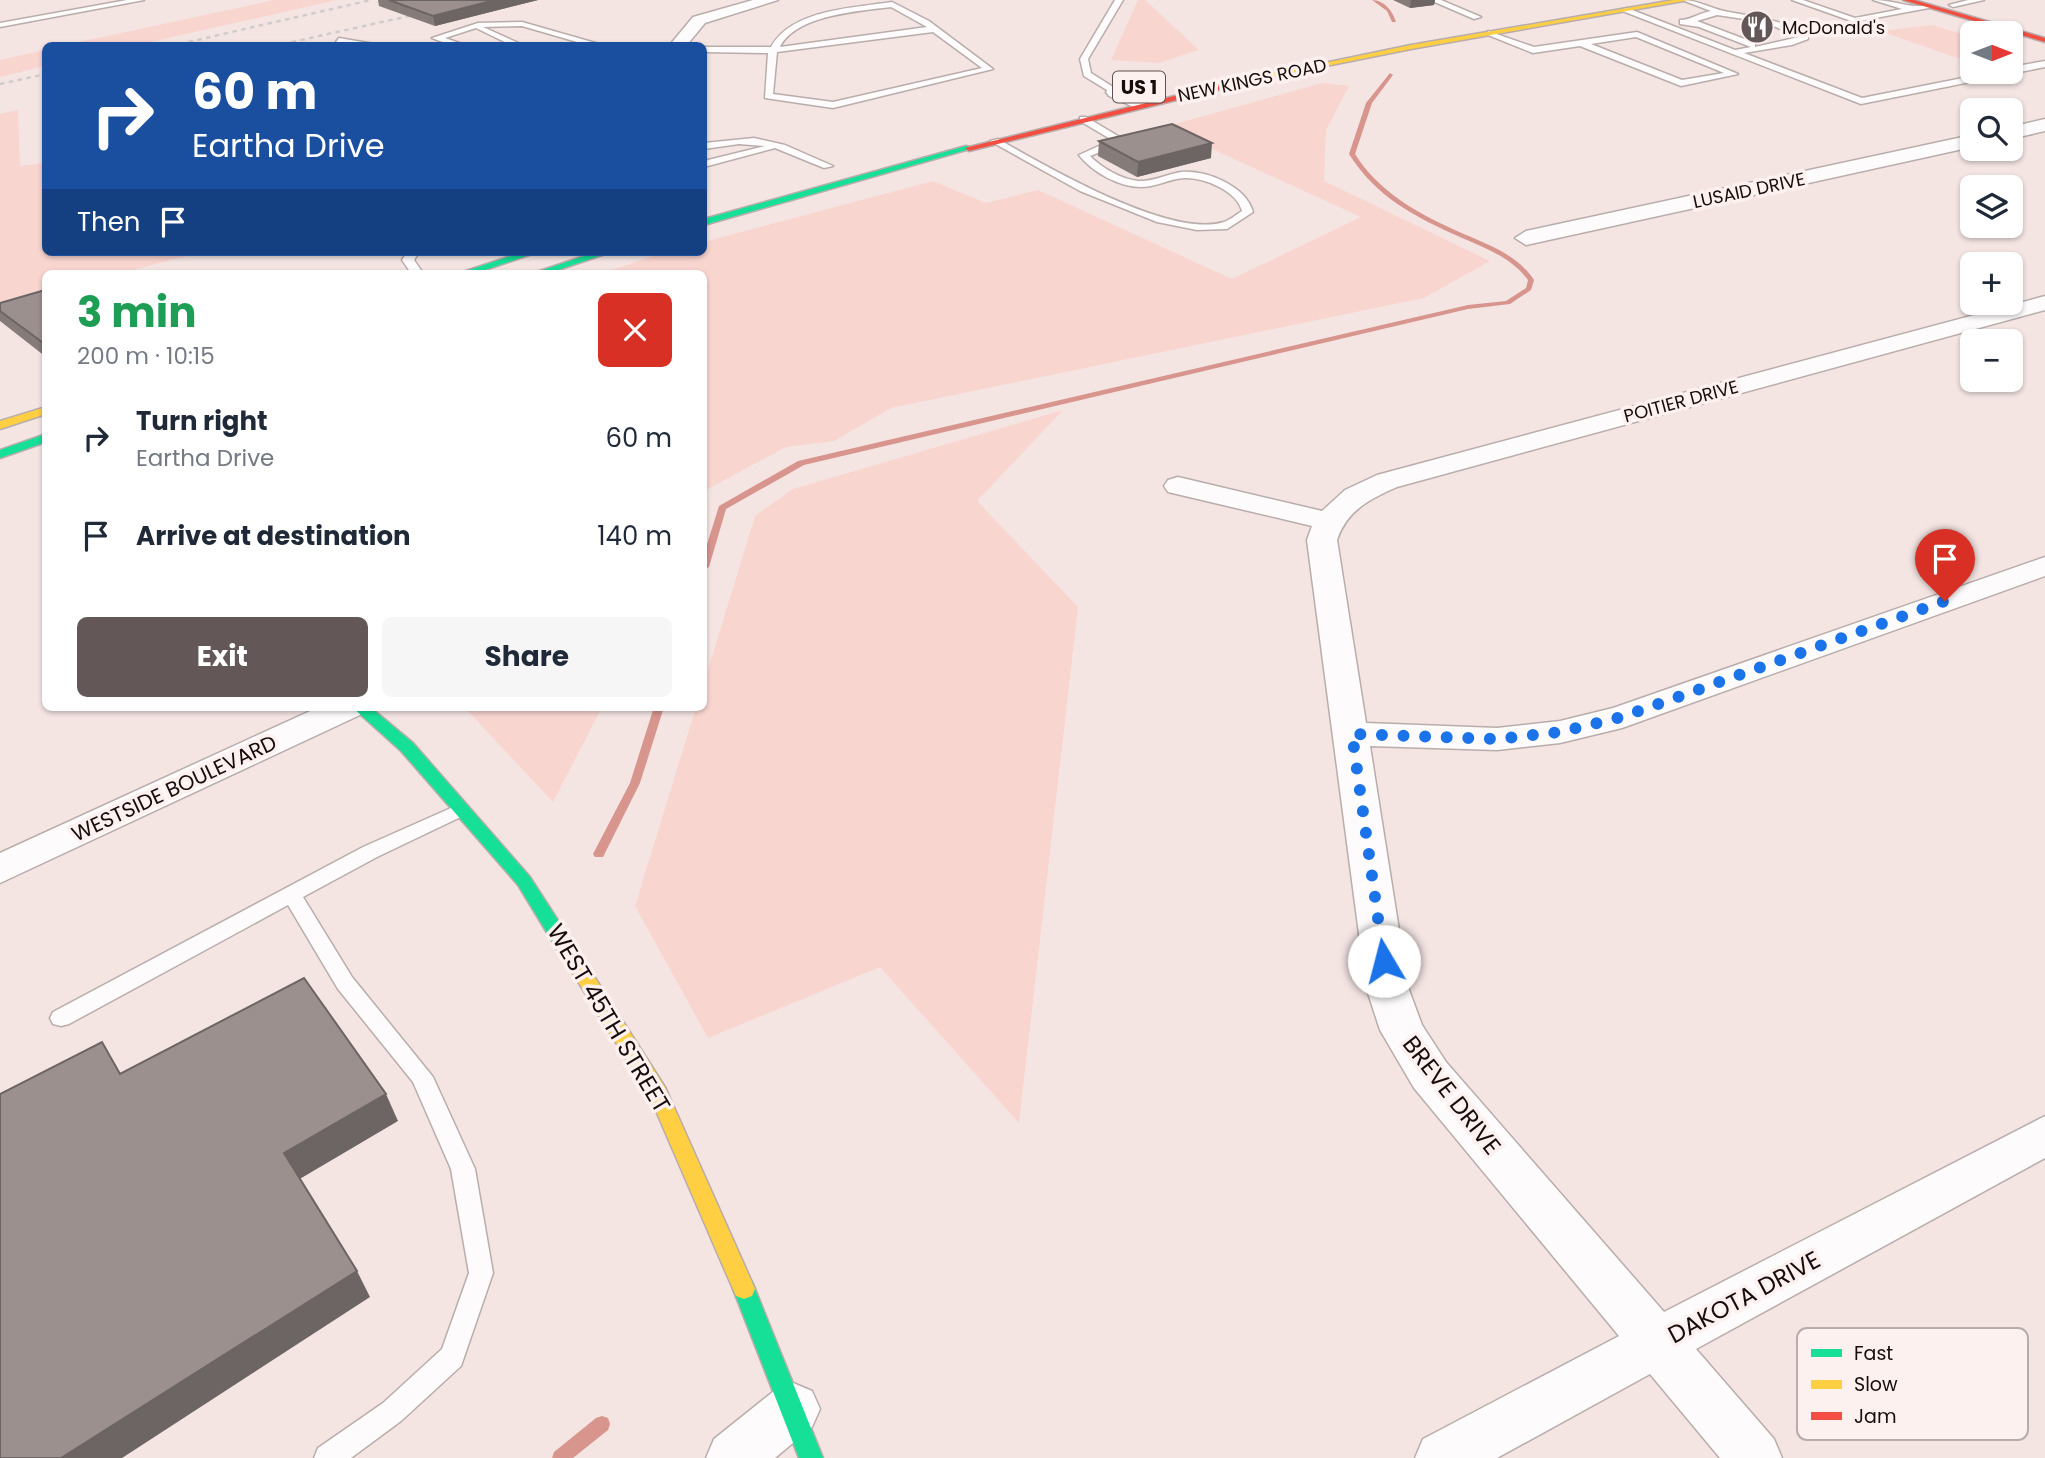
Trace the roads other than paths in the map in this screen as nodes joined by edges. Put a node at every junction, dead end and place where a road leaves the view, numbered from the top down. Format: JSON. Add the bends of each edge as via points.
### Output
{"nodes":[{"id":1,"x":140,"y":0,"type":"edge"},
{"id":2,"x":769,"y":0,"type":"edge"},
{"id":3,"x":1119,"y":0,"type":"edge"},
{"id":4,"x":1434,"y":0,"type":"edge"},
{"id":5,"x":1686,"y":0,"type":"edge"},
{"id":6,"x":1796,"y":0,"type":"edge"},
{"id":7,"x":1804,"y":0,"type":"edge"},
{"id":8,"x":1877,"y":0,"type":"edge"},
{"id":9,"x":1980,"y":0,"type":"edge"},
{"id":10,"x":1940,"y":4,"type":"edge"},
{"id":11,"x":1909,"y":7,"type":"edge"},
{"id":12,"x":1624,"y":10,"type":"junction"},
{"id":13,"x":1721,"y":13,"type":"junction"},
{"id":14,"x":1498,"y":14,"type":"dead end"},
{"id":15,"x":1477,"y":17,"type":"junction"},
{"id":16,"x":1648,"y":19,"type":"junction"},
{"id":17,"x":1445,"y":23,"type":"dead end"},
{"id":18,"x":1694,"y":23,"type":"junction"},
{"id":19,"x":0,"y":25,"type":"edge"},
{"id":20,"x":478,"y":25,"type":"junction"},
{"id":21,"x":934,"y":29,"type":"junction"},
{"id":22,"x":2045,"y":32,"type":"edge"},
{"id":23,"x":1491,"y":33,"type":"junction"},
{"id":24,"x":339,"y":40,"type":"dead end"},
{"id":25,"x":2045,"y":40,"type":"edge"},
{"id":26,"x":351,"y":42,"type":"edge"},
{"id":27,"x":450,"y":42,"type":"edge"},
{"id":28,"x":511,"y":42,"type":"edge"},
{"id":29,"x":579,"y":42,"type":"edge"},
{"id":30,"x":680,"y":42,"type":"edge"},
{"id":31,"x":1581,"y":43,"type":"junction"},
{"id":32,"x":1768,"y":47,"type":"junction"},
{"id":33,"x":707,"y":50,"type":"edge"},
{"id":34,"x":773,"y":50,"type":"junction"},
{"id":35,"x":1735,"y":52,"type":"junction"},
{"id":36,"x":2045,"y":64,"type":"edge"},
{"id":37,"x":2023,"y":69,"type":"edge"},
{"id":38,"x":1960,"y":81,"type":"edge"},
{"id":39,"x":1115,"y":92,"type":"junction"},
{"id":40,"x":1139,"y":96,"type":"junction"},
{"id":41,"x":1088,"y":99,"type":"dead end"},
{"id":42,"x":1083,"y":118,"type":"junction"},
{"id":43,"x":2045,"y":125,"type":"edge"},
{"id":44,"x":2023,"y":130,"type":"edge"},
{"id":45,"x":751,"y":141,"type":"junction"},
{"id":46,"x":995,"y":141,"type":"junction"},
{"id":47,"x":766,"y":142,"type":"junction"},
{"id":48,"x":1960,"y":144,"type":"edge"},
{"id":49,"x":707,"y":145,"type":"edge"},
{"id":50,"x":781,"y":145,"type":"junction"},
{"id":51,"x":707,"y":150,"type":"edge"},
{"id":52,"x":707,"y":156,"type":"edge"},
{"id":53,"x":707,"y":163,"type":"edge"},
{"id":54,"x":835,"y":164,"type":"joint"},
{"id":55,"x":803,"y":173,"type":"dead end"},
{"id":56,"x":1133,"y":184,"type":"junction"},
{"id":57,"x":1099,"y":194,"type":"junction"},
{"id":58,"x":707,"y":221,"type":"edge"},
{"id":59,"x":1526,"y":238,"type":"dead end"},
{"id":60,"x":520,"y":256,"type":"edge"},
{"id":61,"x":593,"y":256,"type":"edge"},
{"id":62,"x":476,"y":270,"type":"edge"},
{"id":63,"x":549,"y":270,"type":"edge"},
{"id":64,"x":2045,"y":303,"type":"edge"},
{"id":65,"x":42,"y":411,"type":"edge"},
{"id":66,"x":0,"y":425,"type":"edge"},
{"id":67,"x":42,"y":438,"type":"edge"},
{"id":68,"x":0,"y":439,"type":"edge"},
{"id":69,"x":42,"y":439,"type":"edge"},
{"id":70,"x":0,"y":454,"type":"edge"},
{"id":71,"x":1178,"y":486,"type":"dead end"},
{"id":72,"x":1327,"y":521,"type":"junction"},
{"id":73,"x":2045,"y":566,"type":"edge"},
{"id":74,"x":339,"y":711,"type":"edge"},
{"id":75,"x":365,"y":711,"type":"edge"},
{"id":76,"x":1352,"y":734,"type":"junction"},
{"id":77,"x":460,"y":810,"type":"junction"},
{"id":78,"x":0,"y":869,"type":"edge"},
{"id":79,"x":291,"y":894,"type":"junction"},
{"id":80,"x":61,"y":1018,"type":"dead end"},
{"id":81,"x":2045,"y":1135,"type":"edge"},
{"id":82,"x":1657,"y":1344,"type":"junction"},
{"id":83,"x":793,"y":1409,"type":"junction"},
{"id":84,"x":328,"y":1458,"type":"edge"},
{"id":85,"x":733,"y":1458,"type":"edge"},
{"id":86,"x":811,"y":1458,"type":"edge"},
{"id":87,"x":1442,"y":1458,"type":"edge"},
{"id":88,"x":1755,"y":1458,"type":"edge"}],
"edges":[{"from":1,"to":19,"type":"lane"},
{"from":2,"to":30,"type":"street","via":[[699,20]]},
{"from":3,"to":39,"type":"lane","via":[[1084,59],[1087,74]]},
{"from":4,"to":15,"type":"lane"},
{"from":5,"to":12,"type":"main road","name":"NEW KINGS ROAD","number":"US 1"},
{"from":5,"to":13,"type":"lane"},
{"from":6,"to":11,"type":"lane","via":[[1854,20]]},
{"from":7,"to":11,"type":"lane","via":[[1856,17]]},
{"from":8,"to":11,"type":"lane"},
{"from":9,"to":10,"type":"lane"},
{"from":10,"to":11,"type":"main road"},
{"from":10,"to":22,"type":"main road"},
{"from":10,"to":25,"type":"main road"},
{"from":12,"to":16,"type":"lane"},
{"from":12,"to":23,"type":"main road","name":"NEW KINGS ROAD","number":"US 1"},
{"from":13,"to":18,"type":"lane","via":[[1701,15]]},
{"from":13,"to":32,"type":"lane","via":[[1752,17],[1805,37]]},
{"from":14,"to":15,"type":"main road"},
{"from":15,"to":17,"type":"main road"},
{"from":16,"to":18,"type":"lane"},
{"from":16,"to":35,"type":"lane"},
{"from":18,"to":32,"type":"lane","via":[[1746,44]]},
{"from":20,"to":27,"type":"lane","via":[[436,38]]},
{"from":20,"to":28,"type":"lane"},
{"from":20,"to":29,"type":"lane","via":[[536,26]]},
{"from":21,"to":34,"type":"lane"},
{"from":21,"to":34,"type":"lane","via":[[892,4],[806,20]]},
{"from":21,"to":34,"type":"lane","via":[[989,69],[832,105],[768,96]]},
{"from":23,"to":31,"type":"lane","via":[[1533,50]]},
{"from":23,"to":40,"type":"main road","name":"NEW KINGS ROAD","number":"US 1"},
{"from":24,"to":26,"type":"lane"},
{"from":31,"to":31,"type":"lane","via":[[1637,34],[1734,74],[1681,83]]},
{"from":32,"to":35,"type":"lane"},
{"from":33,"to":34,"type":"lane"},
{"from":35,"to":38,"type":"lane","via":[[1861,101]]},
{"from":36,"to":37,"type":"lane"},
{"from":39,"to":40,"type":"street"},
{"from":39,"to":41,"type":"main road","number":"US 1"},
{"from":40,"to":42,"type":"main road","name":"NEW KINGS ROAD","number":"US 1"},
{"from":42,"to":46,"type":"main road","name":"NEW KINGS ROAD","number":"US 1"},
{"from":42,"to":56,"type":"lane","via":[[1118,139],[1084,155],[1085,159]]},
{"from":43,"to":44,"type":"street"},
{"from":45,"to":47,"type":"lane"},
{"from":45,"to":49,"type":"lane","via":[[735,139]]},
{"from":45,"to":51,"type":"lane"},
{"from":46,"to":57,"type":"lane"},
{"from":46,"to":58,"type":"main road","name":"NEW KINGS ROAD","number":"US 1"},
{"from":47,"to":50,"type":"lane"},
{"from":47,"to":52,"type":"lane"},
{"from":48,"to":59,"type":"street","name":"LUSAID DRIVE"},
{"from":50,"to":53,"type":"lane"},
{"from":50,"to":54,"type":"lane"},
{"from":54,"to":55,"type":"main road"},
{"from":56,"to":57,"type":"lane"},
{"from":56,"to":57,"type":"lane","via":[[1203,176],[1236,192],[1247,202],[1248,212],[1226,227],[1201,228],[1154,219]]},
{"from":60,"to":62,"type":"main road"},
{"from":61,"to":63,"type":"main road"},
{"from":64,"to":72,"type":"street","name":"POITIER DRIVE","via":[[1387,481],[1354,494]]},
{"from":65,"to":66,"type":"main road"},
{"from":67,"to":68,"type":"main road"},
{"from":69,"to":70,"type":"main road"},
{"from":71,"to":72,"type":"street"},
{"from":72,"to":76,"type":"street","name":"BREVE DRIVE","via":[[1322,540]]},
{"from":73,"to":76,"type":"street","via":[[1622,717],[1560,732],[1497,739]]},
{"from":74,"to":78,"type":"street","name":"WESTSIDE BOULEVARD"},
{"from":75,"to":77,"type":"main road","name":"WEST 45TH STREET","via":[[407,747]]},
{"from":76,"to":82,"type":"street","name":"BREVE DRIVE","via":[[1387,986],[1402,1030],[1430,1075]]},
{"from":77,"to":79,"type":"lane"},
{"from":77,"to":83,"type":"main road","name":"WEST 45TH STREET","via":[[524,881],[658,1093]]},
{"from":79,"to":80,"type":"lane"},
{"from":79,"to":84,"type":"lane","via":[[345,983],[422,1077],[463,1168],[481,1273],[452,1357],[392,1412]]},
{"from":81,"to":82,"type":"street","name":"DAKOTA DRIVE"},
{"from":82,"to":87,"type":"street","name":"DAKOTA DRIVE"},
{"from":82,"to":88,"type":"street","name":"BREVE DRIVE"},
{"from":83,"to":85,"type":"street"},
{"from":83,"to":86,"type":"main road","name":"WEST 45TH STREET"}]}
